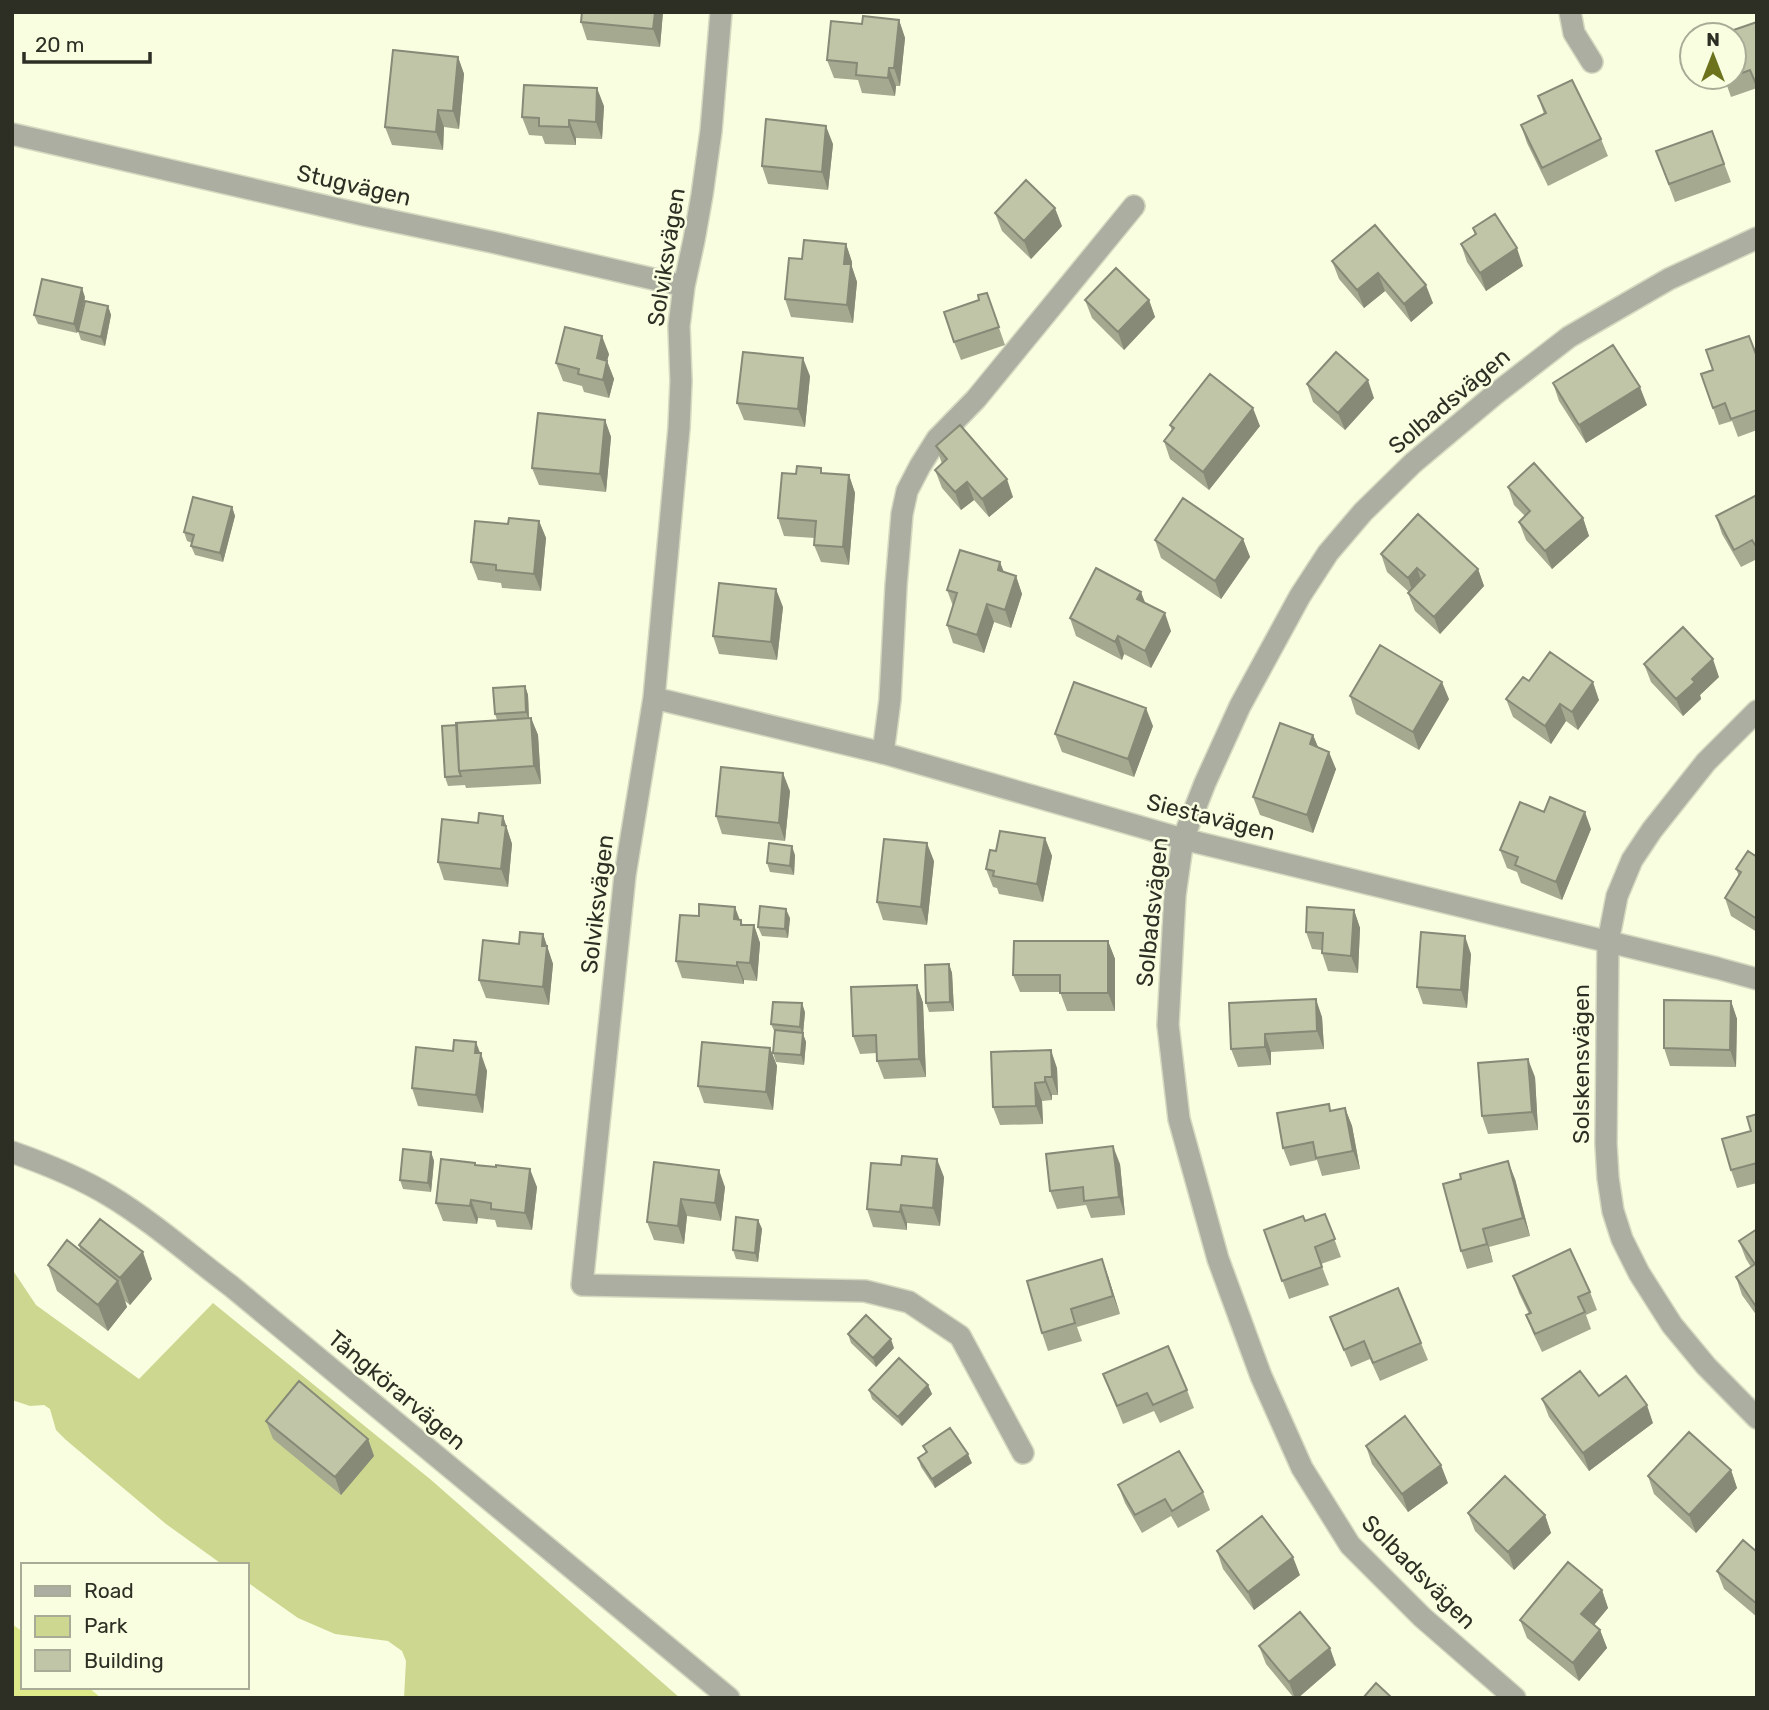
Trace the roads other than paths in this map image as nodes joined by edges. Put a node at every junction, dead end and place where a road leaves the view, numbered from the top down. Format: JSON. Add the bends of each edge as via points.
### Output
{"nodes":[{"id":1,"x":721,"y":12,"type":"edge"},
{"id":2,"x":1570,"y":12,"type":"edge"},
{"id":3,"x":1592,"y":62,"type":"dead end"},
{"id":4,"x":12,"y":134,"type":"edge"},
{"id":5,"x":1134,"y":206,"type":"dead end"},
{"id":6,"x":1757,"y":238,"type":"edge"},
{"id":7,"x":684,"y":286,"type":"junction"},
{"id":8,"x":654,"y":698,"type":"junction"},
{"id":9,"x":1757,"y":711,"type":"edge"},
{"id":10,"x":883,"y":753,"type":"junction"},
{"id":11,"x":1183,"y":839,"type":"junction"},
{"id":12,"x":1608,"y":942,"type":"junction"},
{"id":13,"x":1757,"y":979,"type":"edge"},
{"id":14,"x":12,"y":1152,"type":"edge"},
{"id":15,"x":1757,"y":1418,"type":"edge"},
{"id":16,"x":1023,"y":1453,"type":"dead end"},
{"id":17,"x":729,"y":1698,"type":"edge"},
{"id":18,"x":1515,"y":1698,"type":"edge"}],
"edges":[{"from":1,"to":7,"type":"street","name":"Solviksvägen","via":[[702,195]]},
{"from":2,"to":3,"type":"street","via":[[1574,33]]},
{"from":4,"to":7,"type":"street","name":"Stugvägen"},
{"from":5,"to":10,"type":"street","via":[[976,399],[937,439],[907,491]]},
{"from":6,"to":11,"type":"street","name":"Solbadsvägen","via":[[1669,279],[1569,337],[1413,463],[1363,512],[1300,596],[1240,706]]},
{"from":7,"to":8,"type":"street","name":"Solviksvägen","via":[[679,326],[679,428]]},
{"from":8,"to":10,"type":"street","name":"Siestavägen"},
{"from":8,"to":16,"type":"street","name":"Solviksvägen","via":[[625,875],[582,1285],[865,1290],[909,1302],[960,1336]]},
{"from":9,"to":12,"type":"street","name":"Solskensvägen","via":[[1706,762],[1632,860],[1617,897]]},
{"from":10,"to":11,"type":"street","name":"Siestavägen"},
{"from":11,"to":12,"type":"street","name":"Siestavägen"},
{"from":11,"to":18,"type":"street","name":"Solbadsvägen","via":[[1168,1025],[1179,1119],[1218,1259],[1261,1376],[1302,1468],[1350,1545],[1422,1618]]},
{"from":12,"to":13,"type":"street","name":"Siestavägen"},
{"from":12,"to":15,"type":"street","name":"Solskensvägen","via":[[1606,1144],[1613,1211],[1639,1273],[1672,1325]]},
{"from":14,"to":17,"type":"street","name":"Tångkörarvägen","via":[[60,1169],[111,1196],[156,1228]]}]}
